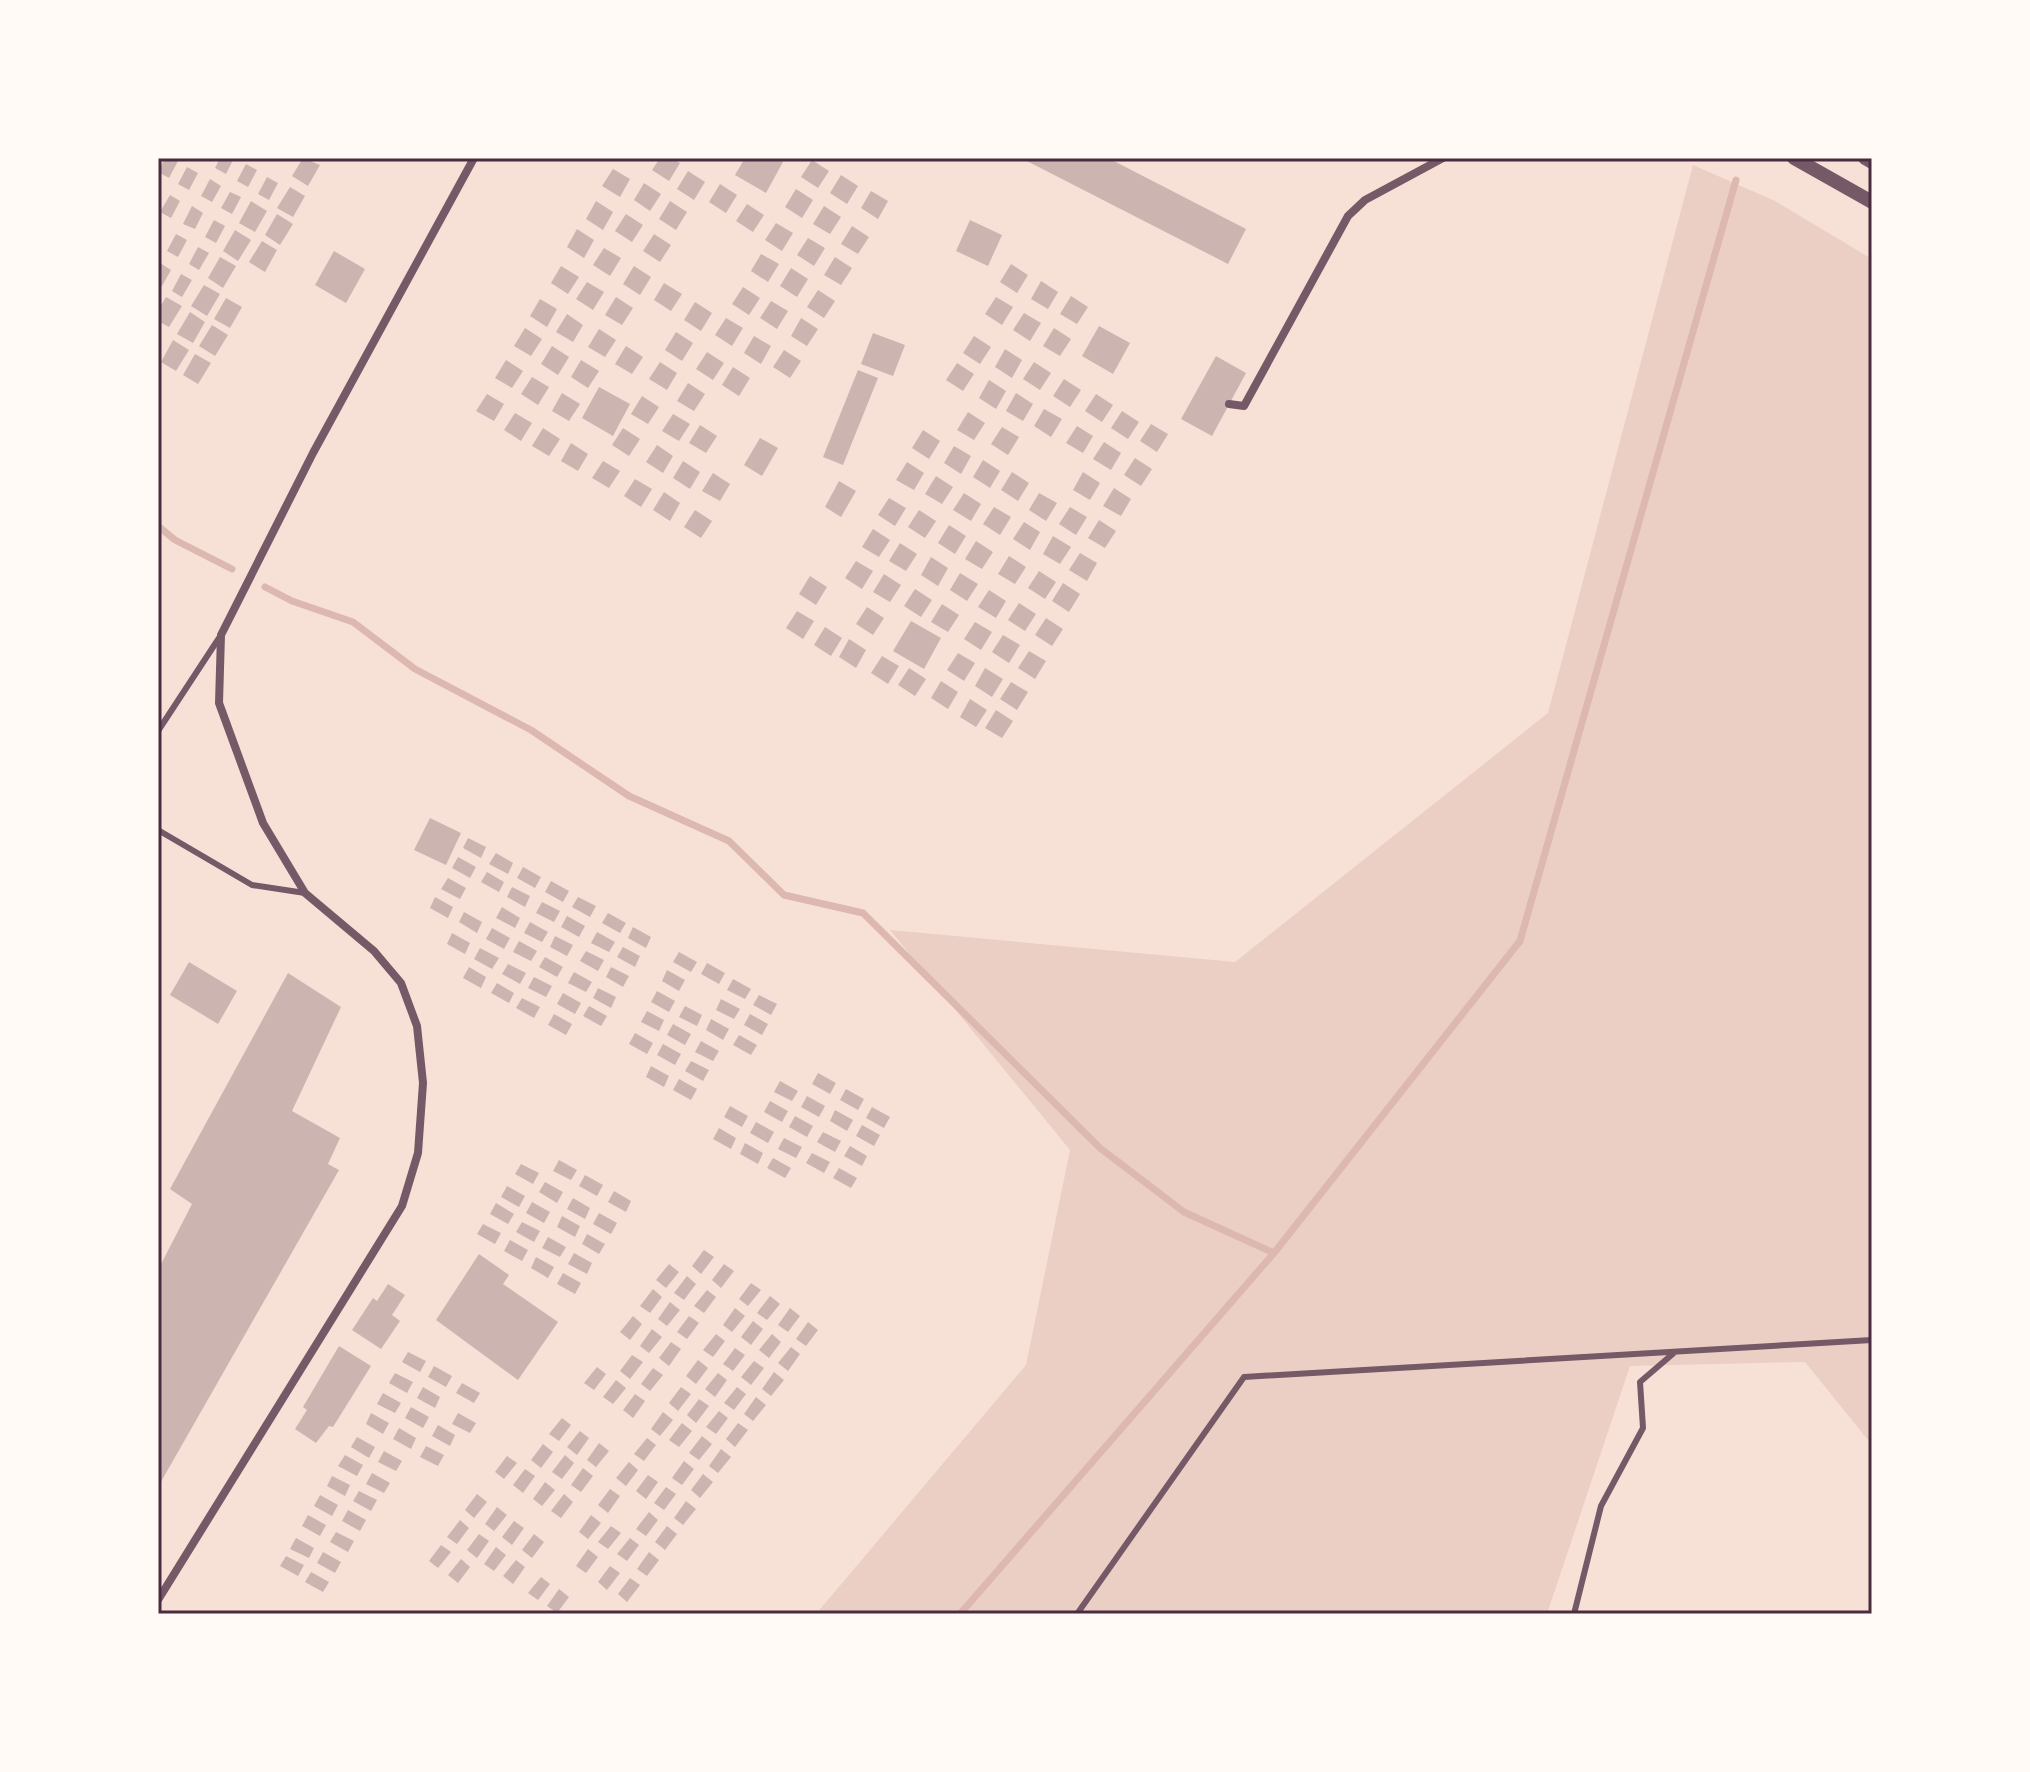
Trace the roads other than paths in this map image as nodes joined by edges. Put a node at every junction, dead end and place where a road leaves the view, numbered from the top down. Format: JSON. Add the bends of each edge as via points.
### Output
{"nodes":[{"id":1,"x":474,"y":158,"type":"edge"},
{"id":2,"x":1443,"y":158,"type":"edge"},
{"id":3,"x":1794,"y":158,"type":"edge"},
{"id":4,"x":1865,"y":158,"type":"edge"},
{"id":5,"x":1872,"y":162,"type":"edge"},
{"id":6,"x":1872,"y":202,"type":"edge"},
{"id":7,"x":1229,"y":404,"type":"dead end"},
{"id":8,"x":221,"y":635,"type":"junction"},
{"id":9,"x":158,"y":731,"type":"edge"},
{"id":10,"x":158,"y":830,"type":"edge"},
{"id":11,"x":305,"y":893,"type":"junction"},
{"id":12,"x":1872,"y":1340,"type":"edge"},
{"id":13,"x":1676,"y":1352,"type":"junction"},
{"id":14,"x":158,"y":1600,"type":"edge"},
{"id":15,"x":1077,"y":1614,"type":"edge"},
{"id":16,"x":1574,"y":1614,"type":"edge"}],
"edges":[{"from":1,"to":8,"type":"street","via":[[313,453]]},
{"from":2,"to":7,"type":"street","via":[[1365,200],[1348,216],[1244,406]]},
{"from":3,"to":6,"type":"street"},
{"from":4,"to":5,"type":"street"},
{"from":8,"to":9,"type":"lane"},
{"from":8,"to":11,"type":"street","via":[[219,703],[263,823]]},
{"from":10,"to":11,"type":"lane","via":[[252,885]]},
{"from":11,"to":14,"type":"street","via":[[374,951],[401,983],[417,1026],[423,1083],[418,1153],[402,1206]]},
{"from":12,"to":13,"type":"lane"},
{"from":13,"to":15,"type":"lane","via":[[1244,1377]]},
{"from":13,"to":16,"type":"lane","via":[[1640,1382],[1643,1428],[1601,1506]]}]}
